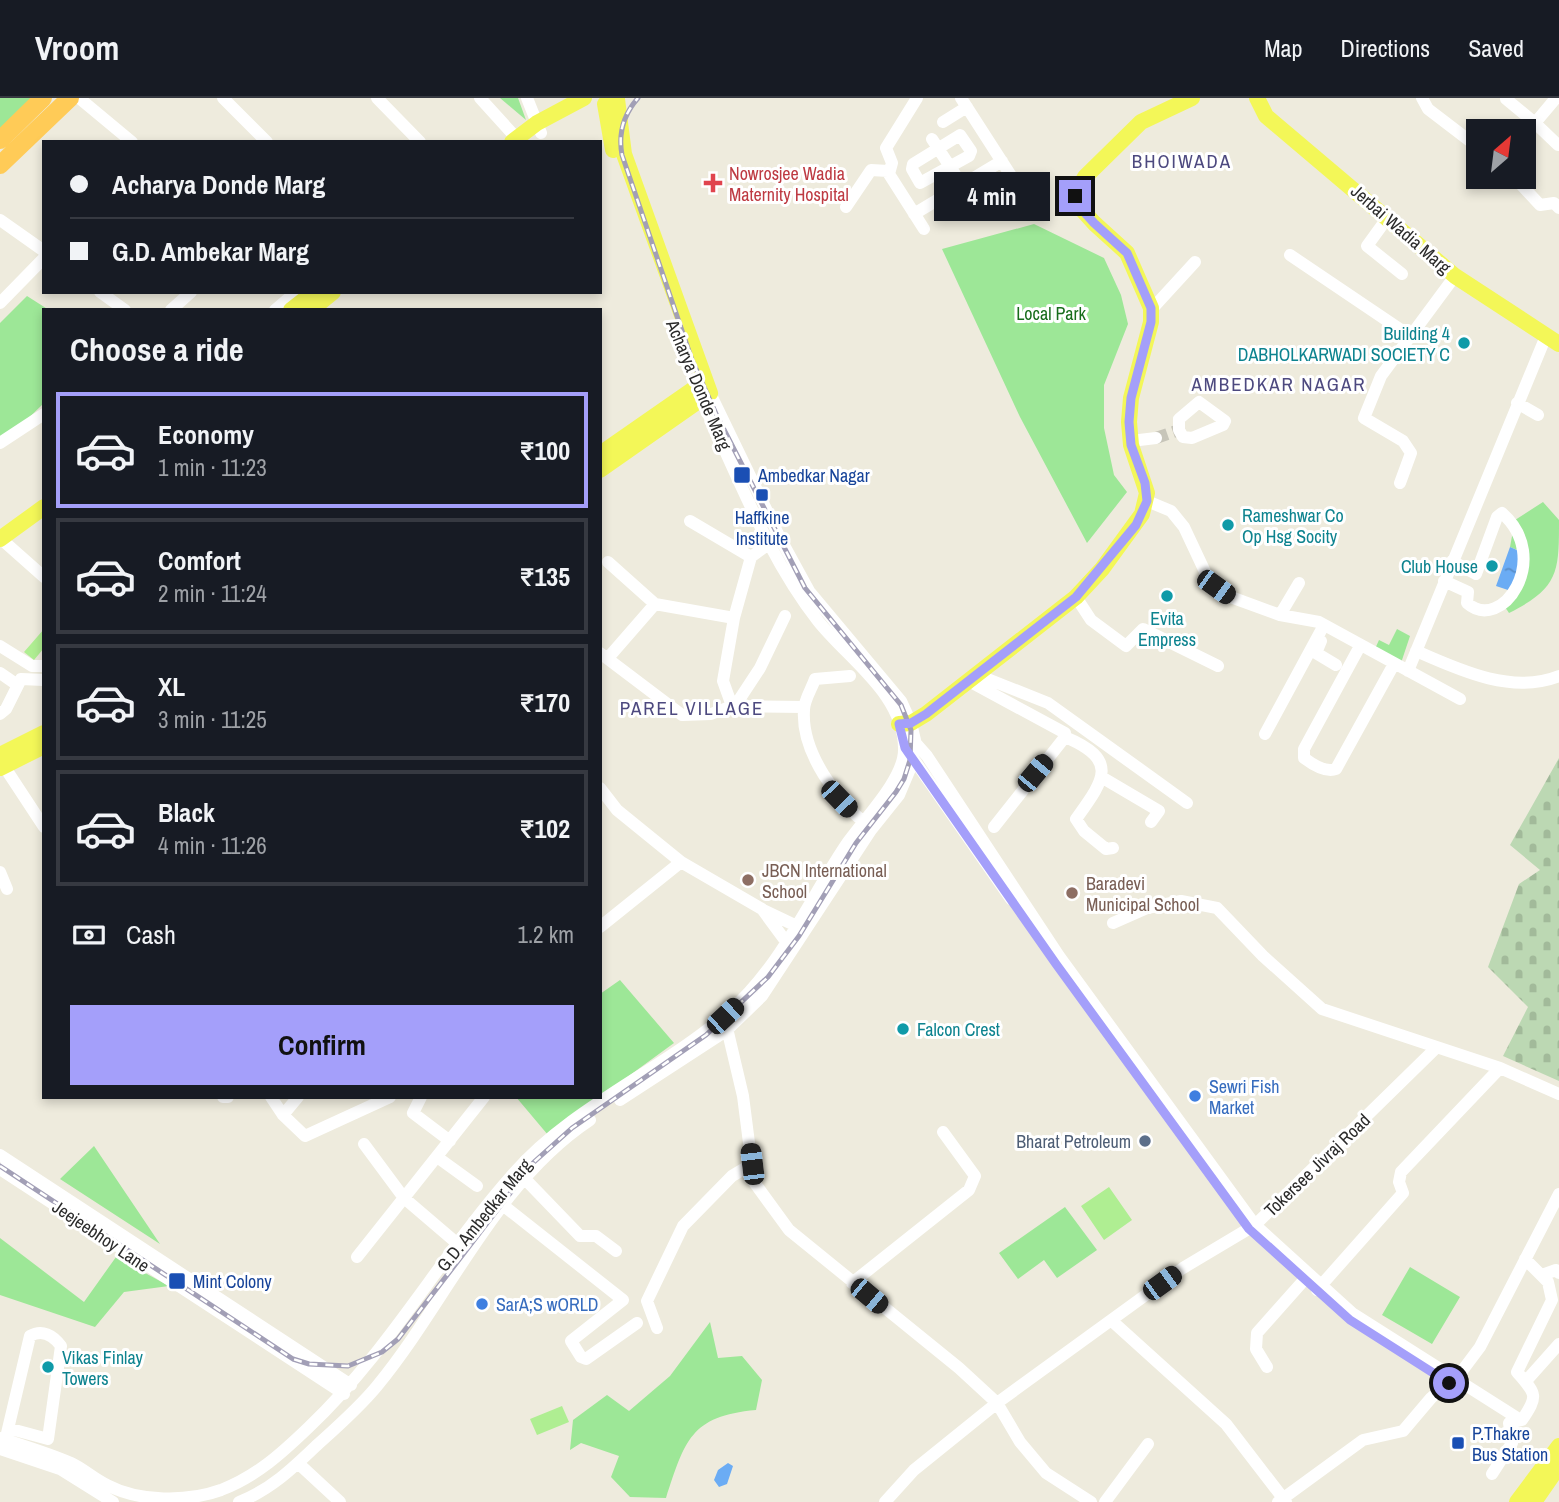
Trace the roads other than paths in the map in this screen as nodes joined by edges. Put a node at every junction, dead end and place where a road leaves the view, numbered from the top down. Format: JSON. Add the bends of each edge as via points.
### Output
{"nodes":[{"id":1,"x":43,"y":98,"type":"edge"},
{"id":2,"x":70,"y":98,"type":"edge"},
{"id":3,"x":79,"y":98,"type":"edge"},
{"id":4,"x":223,"y":98,"type":"edge"},
{"id":5,"x":377,"y":98,"type":"edge"},
{"id":6,"x":480,"y":98,"type":"edge"},
{"id":7,"x":527,"y":98,"type":"edge"},
{"id":8,"x":917,"y":98,"type":"edge"},
{"id":9,"x":1192,"y":98,"type":"edge"},
{"id":10,"x":1257,"y":98,"type":"edge"},
{"id":11,"x":1422,"y":98,"type":"edge"},
{"id":12,"x":1506,"y":98,"type":"edge"},
{"id":13,"x":1556,"y":98,"type":"edge"},
{"id":14,"x":604,"y":99,"type":"edge"},
{"id":15,"x":964,"y":102,"type":"edge"},
{"id":16,"x":1530,"y":119,"type":"edge"},
{"id":17,"x":943,"y":122,"type":"dead end"},
{"id":18,"x":1536,"y":122,"type":"edge"},
{"id":19,"x":1536,"y":124,"type":"edge"},
{"id":20,"x":526,"y":137,"type":"edge"},
{"id":21,"x":1466,"y":138,"type":"edge"},
{"id":22,"x":0,"y":140,"type":"edge"},
{"id":23,"x":130,"y":140,"type":"edge"},
{"id":24,"x":265,"y":140,"type":"edge"},
{"id":25,"x":418,"y":140,"type":"edge"},
{"id":26,"x":935,"y":144,"type":"junction"},
{"id":27,"x":1559,"y":145,"type":"edge"},
{"id":28,"x":1002,"y":161,"type":"junction"},
{"id":29,"x":0,"y":165,"type":"edge"},
{"id":30,"x":951,"y":168,"type":"junction"},
{"id":31,"x":888,"y":171,"type":"junction"},
{"id":32,"x":962,"y":185,"type":"junction"},
{"id":33,"x":1525,"y":189,"type":"edge"},
{"id":34,"x":1557,"y":204,"type":"edge"},
{"id":35,"x":846,"y":207,"type":"dead end"},
{"id":36,"x":1035,"y":213,"type":"dead end"},
{"id":37,"x":914,"y":214,"type":"junction"},
{"id":38,"x":1388,"y":217,"type":"junction"},
{"id":39,"x":0,"y":220,"type":"edge"},
{"id":40,"x":924,"y":229,"type":"dead end"},
{"id":41,"x":42,"y":250,"type":"edge"},
{"id":42,"x":1290,"y":255,"type":"dead end"},
{"id":43,"x":42,"y":260,"type":"edge"},
{"id":44,"x":1195,"y":262,"type":"dead end"},
{"id":45,"x":1402,"y":274,"type":"dead end"},
{"id":46,"x":1455,"y":276,"type":"junction"},
{"id":47,"x":103,"y":294,"type":"edge"},
{"id":48,"x":189,"y":294,"type":"edge"},
{"id":49,"x":309,"y":294,"type":"edge"},
{"id":50,"x":331,"y":294,"type":"edge"},
{"id":51,"x":0,"y":303,"type":"edge"},
{"id":52,"x":287,"y":303,"type":"edge"},
{"id":53,"x":121,"y":308,"type":"edge"},
{"id":54,"x":173,"y":308,"type":"edge"},
{"id":55,"x":313,"y":308,"type":"edge"},
{"id":56,"x":1151,"y":310,"type":"junction"},
{"id":57,"x":1410,"y":337,"type":"junction"},
{"id":58,"x":1553,"y":340,"type":"edge"},
{"id":59,"x":703,"y":390,"type":"junction"},
{"id":60,"x":1517,"y":403,"type":"junction"},
{"id":61,"x":42,"y":415,"type":"edge"},
{"id":62,"x":1538,"y":415,"type":"dead end"},
{"id":63,"x":1156,"y":438,"type":"tunnel mouth"},
{"id":64,"x":1131,"y":442,"type":"junction"},
{"id":65,"x":0,"y":443,"type":"edge"},
{"id":66,"x":602,"y":453,"type":"edge"},
{"id":67,"x":602,"y":468,"type":"edge"},
{"id":68,"x":1400,"y":483,"type":"dead end"},
{"id":69,"x":1147,"y":501,"type":"junction"},
{"id":70,"x":42,"y":508,"type":"edge"},
{"id":71,"x":764,"y":518,"type":"junction"},
{"id":72,"x":690,"y":521,"type":"dead end"},
{"id":73,"x":0,"y":538,"type":"edge"},
{"id":74,"x":770,"y":543,"type":"junction"},
{"id":75,"x":751,"y":557,"type":"junction"},
{"id":76,"x":1452,"y":561,"type":"junction"},
{"id":77,"x":608,"y":562,"type":"dead end"},
{"id":78,"x":42,"y":576,"type":"edge"},
{"id":79,"x":1444,"y":581,"type":"junction"},
{"id":80,"x":1298,"y":583,"type":"dead end"},
{"id":81,"x":1076,"y":597,"type":"junction"},
{"id":82,"x":655,"y":604,"type":"junction"},
{"id":83,"x":1280,"y":615,"type":"junction"},
{"id":84,"x":785,"y":616,"type":"dead end"},
{"id":85,"x":734,"y":618,"type":"junction"},
{"id":86,"x":1331,"y":631,"type":"junction"},
{"id":87,"x":0,"y":646,"type":"edge"},
{"id":88,"x":1360,"y":646,"type":"junction"},
{"id":89,"x":1315,"y":648,"type":"junction"},
{"id":90,"x":1416,"y":651,"type":"junction"},
{"id":91,"x":604,"y":655,"type":"edge"},
{"id":92,"x":858,"y":656,"type":"junction"},
{"id":93,"x":1336,"y":664,"type":"dead end"},
{"id":94,"x":1394,"y":664,"type":"junction"},
{"id":95,"x":42,"y":666,"type":"edge"},
{"id":96,"x":1218,"y":666,"type":"dead end"},
{"id":97,"x":1408,"y":671,"type":"junction"},
{"id":98,"x":0,"y":673,"type":"edge"},
{"id":99,"x":850,"y":676,"type":"dead end"},
{"id":100,"x":1559,"y":676,"type":"edge"},
{"id":101,"x":971,"y":677,"type":"junction"},
{"id":102,"x":42,"y":680,"type":"edge"},
{"id":103,"x":16,"y":684,"type":"junction"},
{"id":104,"x":1460,"y":699,"type":"dead end"},
{"id":105,"x":733,"y":706,"type":"junction"},
{"id":106,"x":804,"y":707,"type":"junction"},
{"id":107,"x":0,"y":714,"type":"edge"},
{"id":108,"x":904,"y":727,"type":"junction"},
{"id":109,"x":42,"y":734,"type":"edge"},
{"id":110,"x":1265,"y":734,"type":"dead end"},
{"id":111,"x":1065,"y":737,"type":"junction"},
{"id":112,"x":42,"y":747,"type":"edge"},
{"id":113,"x":911,"y":748,"type":"junction"},
{"id":114,"x":1,"y":762,"type":"edge"},
{"id":115,"x":1103,"y":778,"type":"junction"},
{"id":116,"x":602,"y":791,"type":"edge"},
{"id":117,"x":1187,"y":803,"type":"dead end"},
{"id":118,"x":1152,"y":822,"type":"dead end"},
{"id":119,"x":42,"y":824,"type":"edge"},
{"id":120,"x":867,"y":826,"type":"junction"},
{"id":121,"x":994,"y":827,"type":"dead end"},
{"id":122,"x":1114,"y":848,"type":"dead end"},
{"id":123,"x":681,"y":862,"type":"junction"},
{"id":124,"x":0,"y":872,"type":"edge"},
{"id":125,"x":7,"y":888,"type":"dead end"},
{"id":126,"x":762,"y":909,"type":"junction"},
{"id":127,"x":1113,"y":923,"type":"dead end"},
{"id":128,"x":602,"y":925,"type":"edge"},
{"id":129,"x":802,"y":928,"type":"junction"},
{"id":130,"x":787,"y":943,"type":"junction"},
{"id":131,"x":725,"y":1016,"type":"junction"},
{"id":132,"x":726,"y":1031,"type":"junction"},
{"id":133,"x":1436,"y":1048,"type":"junction"},
{"id":134,"x":1500,"y":1068,"type":"junction"},
{"id":135,"x":1559,"y":1094,"type":"edge"},
{"id":136,"x":272,"y":1099,"type":"edge"},
{"id":137,"x":296,"y":1099,"type":"edge"},
{"id":138,"x":420,"y":1099,"type":"edge"},
{"id":139,"x":482,"y":1099,"type":"edge"},
{"id":140,"x":364,"y":1101,"type":"edge"},
{"id":141,"x":283,"y":1115,"type":"junction"},
{"id":142,"x":568,"y":1131,"type":"junction"},
{"id":143,"x":943,"y":1132,"type":"dead end"},
{"id":144,"x":450,"y":1141,"type":"junction"},
{"id":145,"x":364,"y":1144,"type":"dead end"},
{"id":146,"x":0,"y":1155,"type":"edge"},
{"id":147,"x":437,"y":1157,"type":"junction"},
{"id":148,"x":752,"y":1164,"type":"junction"},
{"id":149,"x":0,"y":1169,"type":"edge"},
{"id":150,"x":525,"y":1179,"type":"junction"},
{"id":151,"x":477,"y":1186,"type":"dead end"},
{"id":152,"x":1559,"y":1194,"type":"edge"},
{"id":153,"x":404,"y":1198,"type":"junction"},
{"id":154,"x":504,"y":1206,"type":"junction"},
{"id":155,"x":1252,"y":1227,"type":"junction"},
{"id":156,"x":105,"y":1231,"type":"junction"},
{"id":157,"x":459,"y":1245,"type":"junction"},
{"id":158,"x":616,"y":1251,"type":"dead end"},
{"id":159,"x":356,"y":1257,"type":"dead end"},
{"id":160,"x":1525,"y":1259,"type":"junction"},
{"id":161,"x":1559,"y":1273,"type":"edge"},
{"id":162,"x":1542,"y":1275,"type":"junction"},
{"id":163,"x":1305,"y":1279,"type":"junction"},
{"id":164,"x":852,"y":1283,"type":"junction"},
{"id":165,"x":1319,"y":1287,"type":"junction"},
{"id":166,"x":1112,"y":1321,"type":"junction"},
{"id":167,"x":637,"y":1323,"type":"dead end"},
{"id":168,"x":657,"y":1328,"type":"dead end"},
{"id":169,"x":1559,"y":1344,"type":"edge"},
{"id":170,"x":1266,"y":1367,"type":"dead end"},
{"id":171,"x":1451,"y":1381,"type":"junction"},
{"id":172,"x":1525,"y":1381,"type":"junction"},
{"id":173,"x":348,"y":1390,"type":"junction"},
{"id":174,"x":997,"y":1403,"type":"junction"},
{"id":175,"x":1517,"y":1421,"type":"junction"},
{"id":176,"x":4,"y":1441,"type":"edge"},
{"id":177,"x":1148,"y":1444,"type":"dead end"},
{"id":178,"x":1559,"y":1446,"type":"edge"},
{"id":179,"x":299,"y":1464,"type":"junction"},
{"id":180,"x":62,"y":1465,"type":"junction"},
{"id":181,"x":1559,"y":1466,"type":"edge"},
{"id":182,"x":1492,"y":1474,"type":"dead end"},
{"id":183,"x":1282,"y":1501,"type":"edge"},
{"id":184,"x":113,"y":1502,"type":"edge"},
{"id":185,"x":239,"y":1502,"type":"edge"},
{"id":186,"x":340,"y":1502,"type":"edge"},
{"id":187,"x":885,"y":1502,"type":"edge"},
{"id":188,"x":1091,"y":1502,"type":"edge"},
{"id":189,"x":1105,"y":1502,"type":"edge"},
{"id":190,"x":1517,"y":1502,"type":"edge"},
{"id":191,"x":1534,"y":1502,"type":"edge"}],
"edges":[{"from":1,"to":22,"type":"highway"},
{"from":2,"to":29,"type":"highway"},
{"from":3,"to":23,"type":"street"},
{"from":4,"to":24,"type":"street"},
{"from":5,"to":25,"type":"street"},
{"from":6,"to":20,"type":"street"},
{"from":7,"to":20,"type":"street"},
{"from":8,"to":31,"type":"street","via":[[888,143],[892,163]]},
{"from":9,"to":56,"type":"main road","via":[[1141,122],[1085,177],[1075,196],[1094,223],[1127,253]]},
{"from":10,"to":38,"type":"main road","name":"Jerbai Wadia Marg","via":[[1266,116]]},
{"from":11,"to":21,"type":"street"},
{"from":12,"to":16,"type":"street"},
{"from":13,"to":18,"type":"street"},
{"from":14,"to":20,"type":"main road"},
{"from":14,"to":59,"type":"main road","name":"Acharya Donde Marg","via":[[619,155]]},
{"from":15,"to":17,"type":"street"},
{"from":15,"to":28,"type":"street"},
{"from":19,"to":27,"type":"street"},
{"from":26,"to":30,"type":"street"},
{"from":26,"to":30,"type":"street","via":[[962,136],[971,153]]},
{"from":26,"to":30,"type":"street","via":[[912,166],[920,183]]},
{"from":28,"to":32,"type":"street"},
{"from":28,"to":36,"type":"street"},
{"from":30,"to":32,"type":"street"},
{"from":31,"to":35,"type":"street","via":[[871,170]]},
{"from":31,"to":37,"type":"street"},
{"from":32,"to":37,"type":"street"},
{"from":33,"to":34,"type":"street","via":[[1540,205]]},
{"from":37,"to":40,"type":"street"},
{"from":38,"to":45,"type":"street","via":[[1367,246]]},
{"from":38,"to":46,"type":"main road","name":"Jerbai Wadia Marg"},
{"from":39,"to":41,"type":"street"},
{"from":42,"to":57,"type":"street"},
{"from":43,"to":51,"type":"street"},
{"from":44,"to":56,"type":"street"},
{"from":46,"to":57,"type":"street"},
{"from":46,"to":58,"type":"main road","name":"Jerbai Wadia Marg"},
{"from":47,"to":53,"type":"street"},
{"from":48,"to":54,"type":"street"},
{"from":49,"to":52,"type":"main road"},
{"from":50,"to":55,"type":"main road"},
{"from":56,"to":64,"type":"main road","via":[[1131,398]]},
{"from":57,"to":68,"type":"street","via":[[1381,376],[1364,418],[1403,441],[1411,453]]},
{"from":58,"to":60,"type":"street"},
{"from":59,"to":66,"type":"main road"},
{"from":59,"to":67,"type":"main road"},
{"from":59,"to":71,"type":"street","name":"Acharya Donde Marg"},
{"from":60,"to":62,"type":"street"},
{"from":60,"to":76,"type":"street"},
{"from":61,"to":65,"type":"street"},
{"from":63,"to":64,"type":"street"},
{"from":64,"to":69,"type":"main road"},
{"from":69,"to":81,"type":"main road","via":[[1136,525]]},
{"from":69,"to":83,"type":"street","via":[[1171,511],[1184,527],[1216,587],[1245,605]]},
{"from":70,"to":73,"type":"main road"},
{"from":71,"to":74,"type":"street","name":"Acharya Donde Marg"},
{"from":71,"to":92,"type":"street","name":"Acharya Donde Marg","via":[[809,591]]},
{"from":72,"to":75,"type":"street"},
{"from":73,"to":78,"type":"street"},
{"from":74,"to":75,"type":"street"},
{"from":74,"to":92,"type":"street","name":"Acharya Donde Marg","via":[[796,592],[820,624]]},
{"from":75,"to":85,"type":"street"},
{"from":76,"to":79,"type":"street"},
{"from":76,"to":79,"type":"street","via":[[1476,573],[1502,513],[1514,524],[1524,550],[1521,583],[1498,606],[1472,608],[1467,603],[1468,592]]},
{"from":77,"to":82,"type":"street"},
{"from":79,"to":90,"type":"street"},
{"from":80,"to":83,"type":"street"},
{"from":81,"to":96,"type":"street","via":[[1091,620],[1126,646],[1143,629]]},
{"from":81,"to":101,"type":"main road"},
{"from":82,"to":85,"type":"street"},
{"from":82,"to":91,"type":"street"},
{"from":83,"to":86,"type":"street"},
{"from":84,"to":105,"type":"street","via":[[760,668]]},
{"from":85,"to":105,"type":"street","via":[[723,681]]},
{"from":86,"to":88,"type":"street"},
{"from":86,"to":89,"type":"street"},
{"from":87,"to":95,"type":"street","via":[[32,666]]},
{"from":88,"to":94,"type":"street"},
{"from":88,"to":94,"type":"street","via":[[1304,749],[1309,762],[1333,771],[1338,766]]},
{"from":89,"to":93,"type":"street","via":[[1317,654]]},
{"from":89,"to":110,"type":"street"},
{"from":90,"to":97,"type":"street"},
{"from":90,"to":100,"type":"street","via":[[1470,675],[1533,683]]},
{"from":91,"to":105,"type":"street","via":[[682,715],[711,714]]},
{"from":92,"to":108,"type":"street","name":"Acharya Donde Marg"},
{"from":94,"to":97,"type":"street"},
{"from":97,"to":104,"type":"street"},
{"from":98,"to":103,"type":"street"},
{"from":99,"to":106,"type":"street","via":[[815,679]]},
{"from":101,"to":108,"type":"main road"},
{"from":101,"to":111,"type":"street"},
{"from":101,"to":117,"type":"street","via":[[1048,703]]},
{"from":102,"to":103,"type":"street","via":[[21,679]]},
{"from":103,"to":107,"type":"street"},
{"from":105,"to":106,"type":"street"},
{"from":106,"to":120,"type":"street","via":[[816,761],[839,799]]},
{"from":108,"to":113,"type":"street","name":"Acharya Donde Marg"},
{"from":109,"to":114,"type":"main road"},
{"from":111,"to":115,"type":"street","via":[[1097,754]]},
{"from":111,"to":121,"type":"street"},
{"from":112,"to":114,"type":"main road"},
{"from":113,"to":120,"type":"street"},
{"from":113,"to":155,"type":"street","name":"Acharya Donde Marg"},
{"from":114,"to":119,"type":"street"},
{"from":115,"to":118,"type":"street","via":[[1159,811]]},
{"from":115,"to":122,"type":"street","via":[[1076,819],[1106,849]]},
{"from":116,"to":123,"type":"street","via":[[617,810]]},
{"from":120,"to":129,"type":"street"},
{"from":123,"to":126,"type":"street"},
{"from":123,"to":128,"type":"street"},
{"from":124,"to":125,"type":"street"},
{"from":126,"to":129,"type":"street"},
{"from":126,"to":130,"type":"street"},
{"from":127,"to":133,"type":"street","via":[[1147,908],[1181,901],[1217,908],[1322,1009]]},
{"from":129,"to":130,"type":"street","name":"G.D. Ambedkar Marg"},
{"from":129,"to":132,"type":"street","via":[[762,996]]},
{"from":130,"to":131,"type":"street","name":"G.D. Ambedkar Marg"},
{"from":131,"to":132,"type":"street"},
{"from":131,"to":142,"type":"street","name":"G.D. Ambedkar Marg"},
{"from":132,"to":142,"type":"street"},
{"from":132,"to":148,"type":"street","via":[[743,1096]]},
{"from":133,"to":134,"type":"street"},
{"from":133,"to":155,"type":"street","name":"Tokersee Jivraj Road"},
{"from":134,"to":135,"type":"street"},
{"from":134,"to":165,"type":"street","via":[[1401,1172],[1403,1193]]},
{"from":136,"to":141,"type":"street"},
{"from":137,"to":141,"type":"street"},
{"from":138,"to":144,"type":"street","via":[[413,1113]]},
{"from":139,"to":144,"type":"street"},
{"from":140,"to":141,"type":"street","via":[[305,1136]]},
{"from":142,"to":150,"type":"street"},
{"from":142,"to":157,"type":"street","name":"G.D. Ambedkar Marg","via":[[515,1171]]},
{"from":143,"to":164,"type":"street","via":[[975,1176],[969,1190]]},
{"from":144,"to":147,"type":"street"},
{"from":145,"to":153,"type":"street"},
{"from":146,"to":156,"type":"street"},
{"from":147,"to":151,"type":"street"},
{"from":147,"to":153,"type":"street"},
{"from":148,"to":164,"type":"street","via":[[754,1182],[789,1230]]},
{"from":148,"to":168,"type":"street","via":[[732,1176],[674,1240],[647,1301]]},
{"from":149,"to":156,"type":"street","name":"Jeejeebhoy Lane"},
{"from":150,"to":154,"type":"street"},
{"from":150,"to":158,"type":"street","via":[[580,1236],[596,1236]]},
{"from":152,"to":160,"type":"street"},
{"from":153,"to":157,"type":"street"},
{"from":153,"to":159,"type":"street"},
{"from":154,"to":167,"type":"street","via":[[623,1300],[571,1340],[581,1357],[586,1359]]},
{"from":154,"to":179,"type":"street","via":[[377,1386]]},
{"from":155,"to":163,"type":"street","name":"Acharya Donde Marg"},
{"from":155,"to":165,"type":"street","name":"Acharya Donde Marg"},
{"from":155,"to":166,"type":"street","name":"Tokersee Jivraj Road","via":[[1183,1268]]},
{"from":156,"to":173,"type":"street","name":"Jeejeebhoy Lane"},
{"from":157,"to":173,"type":"street","name":"G.D. Ambedkar Marg"},
{"from":160,"to":162,"type":"street"},
{"from":160,"to":171,"type":"street","via":[[1480,1347]]},
{"from":161,"to":162,"type":"street"},
{"from":162,"to":172,"type":"street","via":[[1552,1300],[1517,1372]]},
{"from":163,"to":165,"type":"street","name":"Acharya Donde Marg"},
{"from":163,"to":170,"type":"street","via":[[1257,1333],[1256,1349]]},
{"from":164,"to":174,"type":"street"},
{"from":165,"to":171,"type":"street","name":"Acharya Donde Marg"},
{"from":166,"to":174,"type":"street","name":"Tokersee Jivraj Road"},
{"from":166,"to":183,"type":"street","via":[[1226,1424]]},
{"from":169,"to":172,"type":"street"},
{"from":171,"to":175,"type":"street","name":"Acharya Donde Marg"},
{"from":171,"to":183,"type":"street","via":[[1402,1431],[1363,1440]]},
{"from":172,"to":175,"type":"street","via":[[1535,1396]]},
{"from":173,"to":180,"type":"street","name":"G.D. Ambedkar Marg","via":[[269,1465],[220,1490],[189,1497],[129,1494]]},
{"from":174,"to":187,"type":"street","name":"Tokersee Jivraj Road","via":[[914,1470]]},
{"from":174,"to":188,"type":"street","via":[[1020,1443],[1046,1473]]},
{"from":175,"to":182,"type":"street","via":[[1512,1443]]},
{"from":176,"to":176,"type":"street","via":[[30,1336],[47,1334],[61,1346],[48,1439]]},
{"from":176,"to":180,"type":"street"},
{"from":177,"to":189,"type":"street"},
{"from":178,"to":190,"type":"main road"},
{"from":179,"to":185,"type":"street","via":[[257,1495]]},
{"from":179,"to":186,"type":"street"},
{"from":180,"to":184,"type":"street"},
{"from":181,"to":191,"type":"main road"}]}
